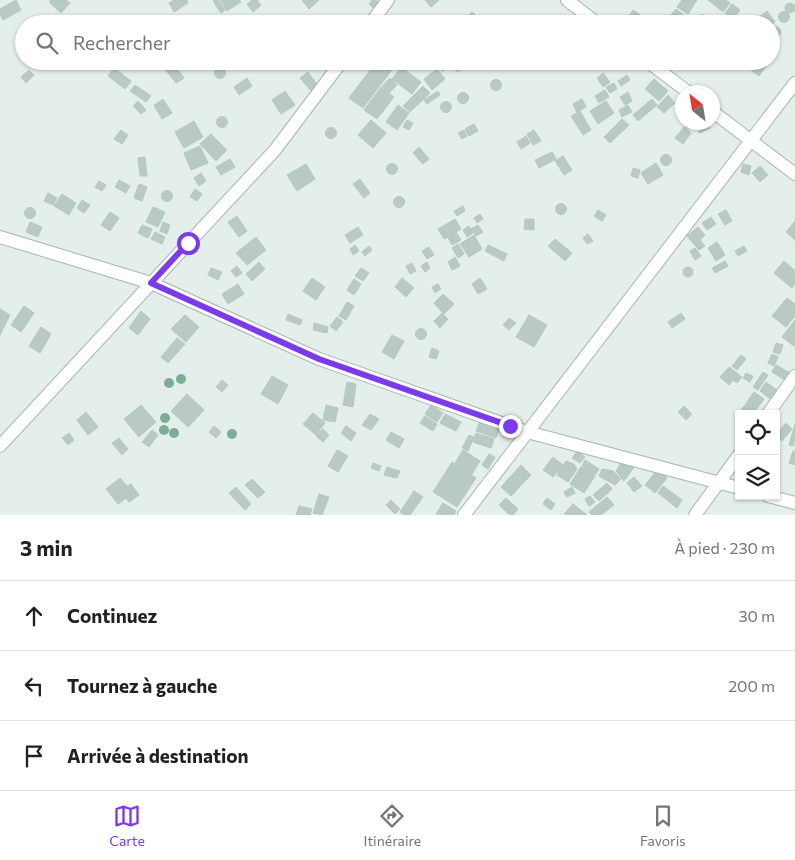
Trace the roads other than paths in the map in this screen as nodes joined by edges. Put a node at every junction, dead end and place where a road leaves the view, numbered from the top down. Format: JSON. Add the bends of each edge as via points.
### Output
{"nodes":[{"id":1,"x":388,"y":0,"type":"edge"},
{"id":2,"x":567,"y":0,"type":"edge"},
{"id":3,"x":377,"y":15,"type":"edge"},
{"id":4,"x":586,"y":15,"type":"edge"},
{"id":5,"x":335,"y":70,"type":"edge"},
{"id":6,"x":659,"y":70,"type":"edge"},
{"id":7,"x":795,"y":83,"type":"edge"},
{"id":8,"x":679,"y":85,"type":"edge"},
{"id":9,"x":720,"y":117,"type":"edge"},
{"id":10,"x":751,"y":141,"type":"junction"},
{"id":11,"x":795,"y":174,"type":"edge"},
{"id":12,"x":0,"y":237,"type":"edge"},
{"id":13,"x":151,"y":283,"type":"junction"},
{"id":14,"x":795,"y":376,"type":"edge"},
{"id":15,"x":771,"y":410,"type":"edge"},
{"id":16,"x":527,"y":432,"type":"junction"},
{"id":17,"x":0,"y":446,"type":"edge"},
{"id":18,"x":735,"y":461,"type":"edge"},
{"id":19,"x":719,"y":483,"type":"junction"},
{"id":20,"x":735,"y":487,"type":"edge"},
{"id":21,"x":780,"y":500,"type":"edge"},
{"id":22,"x":795,"y":504,"type":"edge"},
{"id":23,"x":464,"y":515,"type":"edge"},
{"id":24,"x":695,"y":515,"type":"edge"}],
"edges":[{"from":1,"to":3,"type":"street"},
{"from":2,"to":4,"type":"street"},
{"from":5,"to":13,"type":"street","via":[[275,150]]},
{"from":6,"to":8,"type":"street"},
{"from":7,"to":10,"type":"street"},
{"from":9,"to":10,"type":"street"},
{"from":10,"to":11,"type":"street"},
{"from":10,"to":16,"type":"street"},
{"from":12,"to":13,"type":"street"},
{"from":13,"to":16,"type":"street","via":[[319,359]]},
{"from":13,"to":17,"type":"street"},
{"from":14,"to":15,"type":"street"},
{"from":16,"to":19,"type":"street"},
{"from":16,"to":23,"type":"street"},
{"from":18,"to":19,"type":"street"},
{"from":19,"to":20,"type":"street"},
{"from":19,"to":24,"type":"street"},
{"from":21,"to":22,"type":"street"}]}
